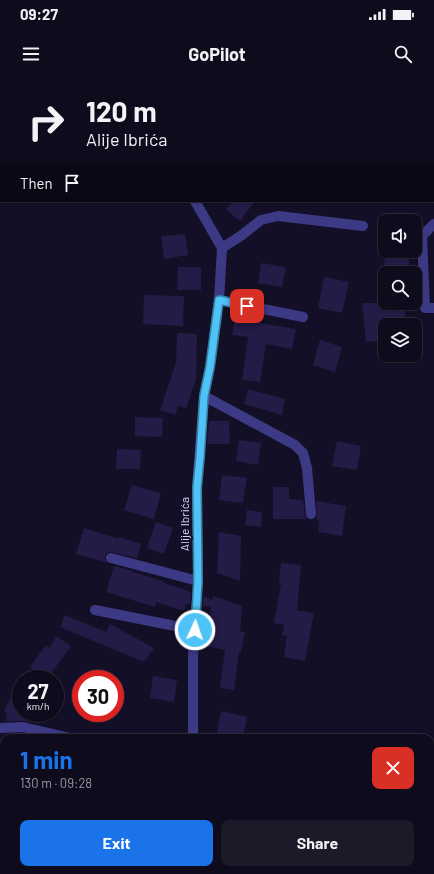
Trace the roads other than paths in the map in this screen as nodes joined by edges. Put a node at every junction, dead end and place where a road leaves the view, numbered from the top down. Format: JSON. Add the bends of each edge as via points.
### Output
{"nodes":[{"id":1,"x":196,"y":202,"type":"edge"},
{"id":2,"x":434,"y":224,"type":"edge"},
{"id":3,"x":364,"y":226,"type":"dead end"},
{"id":4,"x":222,"y":248,"type":"junction"},
{"id":5,"x":219,"y":300,"type":"junction"},
{"id":6,"x":434,"y":308,"type":"edge"},
{"id":7,"x":303,"y":318,"type":"dead end"},
{"id":8,"x":204,"y":396,"type":"junction"},
{"id":9,"x":311,"y":514,"type":"dead end"},
{"id":10,"x":111,"y":558,"type":"dead end"},
{"id":11,"x":198,"y":581,"type":"junction"},
{"id":12,"x":95,"y":610,"type":"dead end"},
{"id":13,"x":195,"y":630,"type":"junction"},
{"id":14,"x":0,"y":728,"type":"edge"},
{"id":15,"x":53,"y":734,"type":"edge"},
{"id":16,"x":193,"y":734,"type":"edge"}],
"edges":[{"from":1,"to":4,"type":"street"},
{"from":2,"to":6,"type":"street","via":[[422,236],[425,308]]},
{"from":3,"to":4,"type":"street","via":[[278,216],[261,220]]},
{"from":4,"to":5,"type":"street","name":"Alije Ibrića"},
{"from":5,"to":7,"type":"street"},
{"from":5,"to":8,"type":"street","name":"Alije Ibrića"},
{"from":8,"to":9,"type":"street","via":[[295,445],[303,453],[307,468]]},
{"from":8,"to":11,"type":"street","name":"Alije Ibrića","via":[[197,488]]},
{"from":10,"to":11,"type":"street"},
{"from":11,"to":13,"type":"street","name":"Alije Ibrića"},
{"from":12,"to":13,"type":"street"},
{"from":13,"to":16,"type":"street","name":"Alije Ibrića"},
{"from":14,"to":15,"type":"street","via":[[24,727]]}]}
